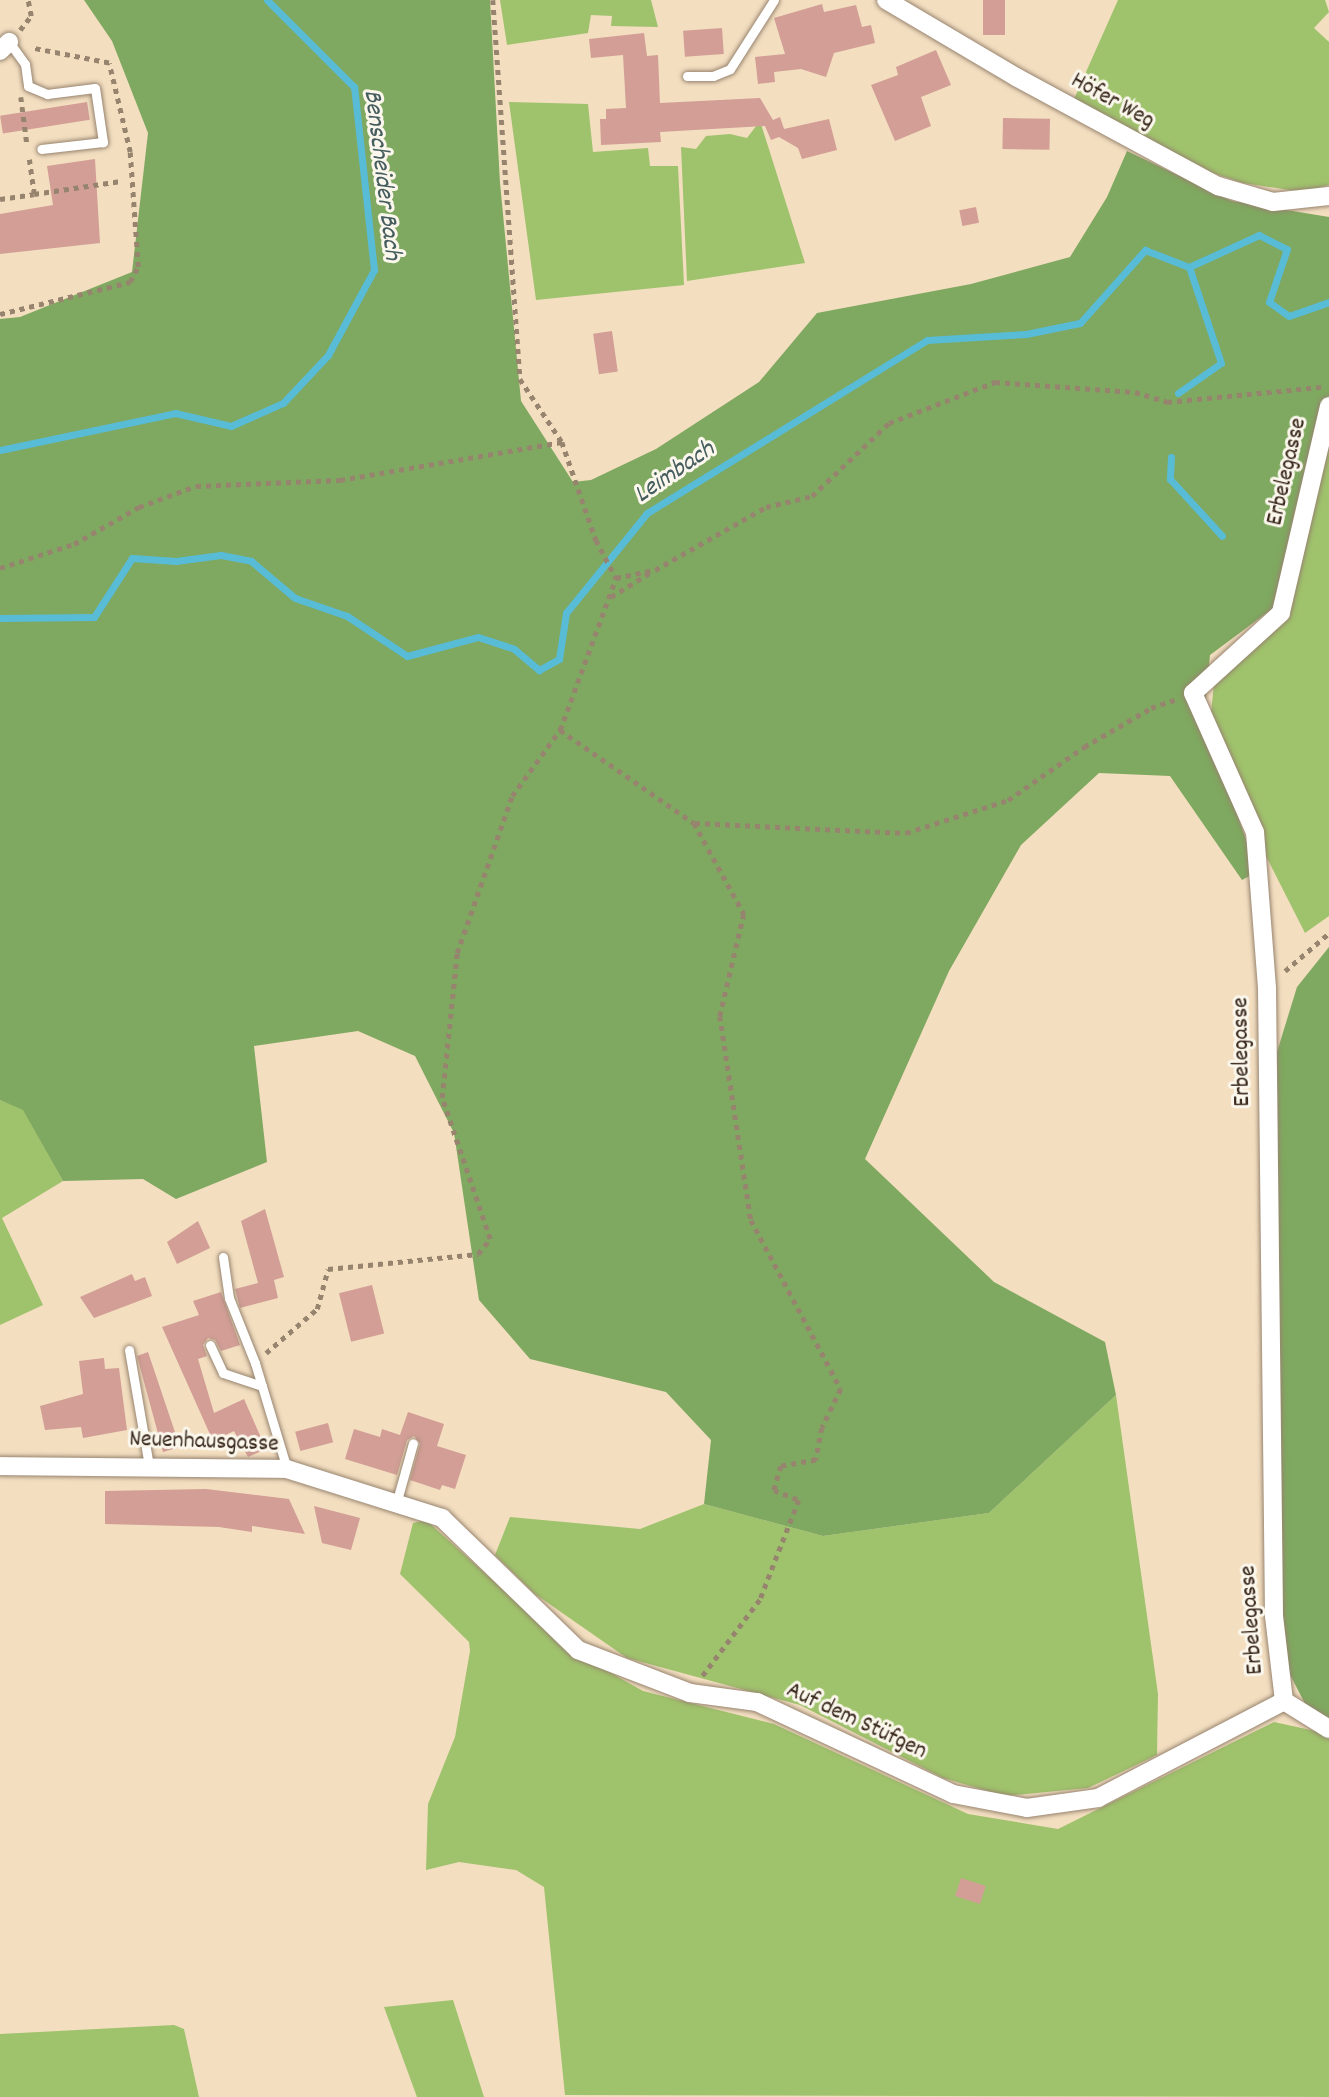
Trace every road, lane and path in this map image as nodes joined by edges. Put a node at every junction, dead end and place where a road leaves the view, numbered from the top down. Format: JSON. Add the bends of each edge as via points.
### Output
{"nodes":[{"id":1,"x":29,"y":0,"type":"edge"},
{"id":2,"x":493,"y":0,"type":"edge"},
{"id":3,"x":774,"y":0,"type":"edge"},
{"id":4,"x":886,"y":0,"type":"edge"},
{"id":5,"x":4,"y":47,"type":"edge"},
{"id":6,"x":687,"y":76,"type":"dead end"},
{"id":7,"x":41,"y":149,"type":"dead end"},
{"id":8,"x":121,"y":181,"type":"dead end"},
{"id":9,"x":34,"y":194,"type":"dead end"},
{"id":10,"x":1329,"y":195,"type":"edge"},
{"id":11,"x":0,"y":314,"type":"edge"},
{"id":12,"x":1329,"y":386,"type":"edge"},
{"id":13,"x":1329,"y":406,"type":"edge"},
{"id":14,"x":562,"y":442,"type":"junction"},
{"id":15,"x":0,"y":568,"type":"edge"},
{"id":16,"x":655,"y":570,"type":"junction"},
{"id":17,"x":616,"y":578,"type":"junction"},
{"id":18,"x":610,"y":597,"type":"junction"},
{"id":19,"x":1193,"y":693,"type":"junction"},
{"id":20,"x":560,"y":730,"type":"junction"},
{"id":21,"x":694,"y":823,"type":"junction"},
{"id":22,"x":1329,"y":933,"type":"edge"},
{"id":23,"x":1267,"y":988,"type":"junction"},
{"id":24,"x":223,"y":1257,"type":"dead end"},
{"id":25,"x":211,"y":1345,"type":"dead end"},
{"id":26,"x":129,"y":1350,"type":"dead end"},
{"id":27,"x":255,"y":1363,"type":"junction"},
{"id":28,"x":262,"y":1386,"type":"junction"},
{"id":29,"x":413,"y":1443,"type":"dead end"},
{"id":30,"x":0,"y":1466,"type":"edge"},
{"id":31,"x":149,"y":1466,"type":"junction"},
{"id":32,"x":287,"y":1469,"type":"junction"},
{"id":33,"x":396,"y":1504,"type":"junction"},
{"id":34,"x":442,"y":1518,"type":"joint"},
{"id":35,"x":690,"y":1693,"type":"junction"},
{"id":36,"x":1284,"y":1702,"type":"junction"},
{"id":37,"x":1329,"y":1729,"type":"edge"}],
"edges":[{"from":1,"to":5,"type":"path","via":[[31,16]]},
{"from":2,"to":14,"type":"path","via":[[520,379]]},
{"from":3,"to":6,"type":"lane","via":[[730,69],[713,76]]},
{"from":4,"to":10,"type":"street","name":"Höfer Weg","via":[[1051,97],[1218,186],[1273,202]]},
{"from":5,"to":7,"type":"lane","via":[[24,64],[28,86],[47,94],[95,88],[103,142]]},
{"from":5,"to":11,"type":"path","via":[[109,63],[130,152],[138,267],[130,282]]},
{"from":8,"to":9,"type":"path"},
{"from":12,"to":16,"type":"path","via":[[1167,402],[1135,392],[995,382],[889,423],[812,495],[766,508]]},
{"from":13,"to":19,"type":"street","name":"Erbelegasse","via":[[1281,613]]},
{"from":14,"to":15,"type":"path","via":[[340,480],[196,486],[139,507],[74,544]]},
{"from":14,"to":17,"type":"path","via":[[596,540]]},
{"from":16,"to":17,"type":"path"},
{"from":16,"to":18,"type":"path"},
{"from":17,"to":18,"type":"path"},
{"from":18,"to":20,"type":"path"},
{"from":19,"to":21,"type":"path","via":[[1151,708],[1008,800],[906,833]]},
{"from":19,"to":23,"type":"street","name":"Erbelegasse","via":[[1255,832]]},
{"from":20,"to":21,"type":"path"},
{"from":20,"to":27,"type":"path","via":[[512,796],[457,953],[442,1098],[490,1239],[478,1254],[328,1269],[317,1309]]},
{"from":21,"to":35,"type":"path","via":[[744,914],[720,1016],[751,1220],[841,1389],[822,1428],[816,1460],[781,1466],[774,1490],[799,1500],[761,1600]]},
{"from":22,"to":23,"type":"path"},
{"from":23,"to":36,"type":"street","name":"Erbelegasse","via":[[1275,1616]]},
{"from":24,"to":27,"type":"lane","via":[[229,1298]]},
{"from":25,"to":28,"type":"lane","via":[[223,1373]]},
{"from":26,"to":31,"type":"lane"},
{"from":27,"to":28,"type":"lane"},
{"from":28,"to":32,"type":"lane"},
{"from":29,"to":33,"type":"lane"},
{"from":30,"to":31,"type":"street","name":"Neuenhausgasse"},
{"from":31,"to":32,"type":"street","name":"Neuenhausgasse"},
{"from":32,"to":33,"type":"street","name":"Neuenhausgasse"},
{"from":33,"to":34,"type":"street","name":"Neuenhausgasse"},
{"from":34,"to":35,"type":"street","name":"Auf dem Stüfgen","via":[[578,1650]]},
{"from":35,"to":36,"type":"street","name":"Auf dem Stüfgen","via":[[757,1702],[953,1794],[1027,1808],[1098,1798]]},
{"from":36,"to":37,"type":"street","name":"Erbelegasse"}]}
